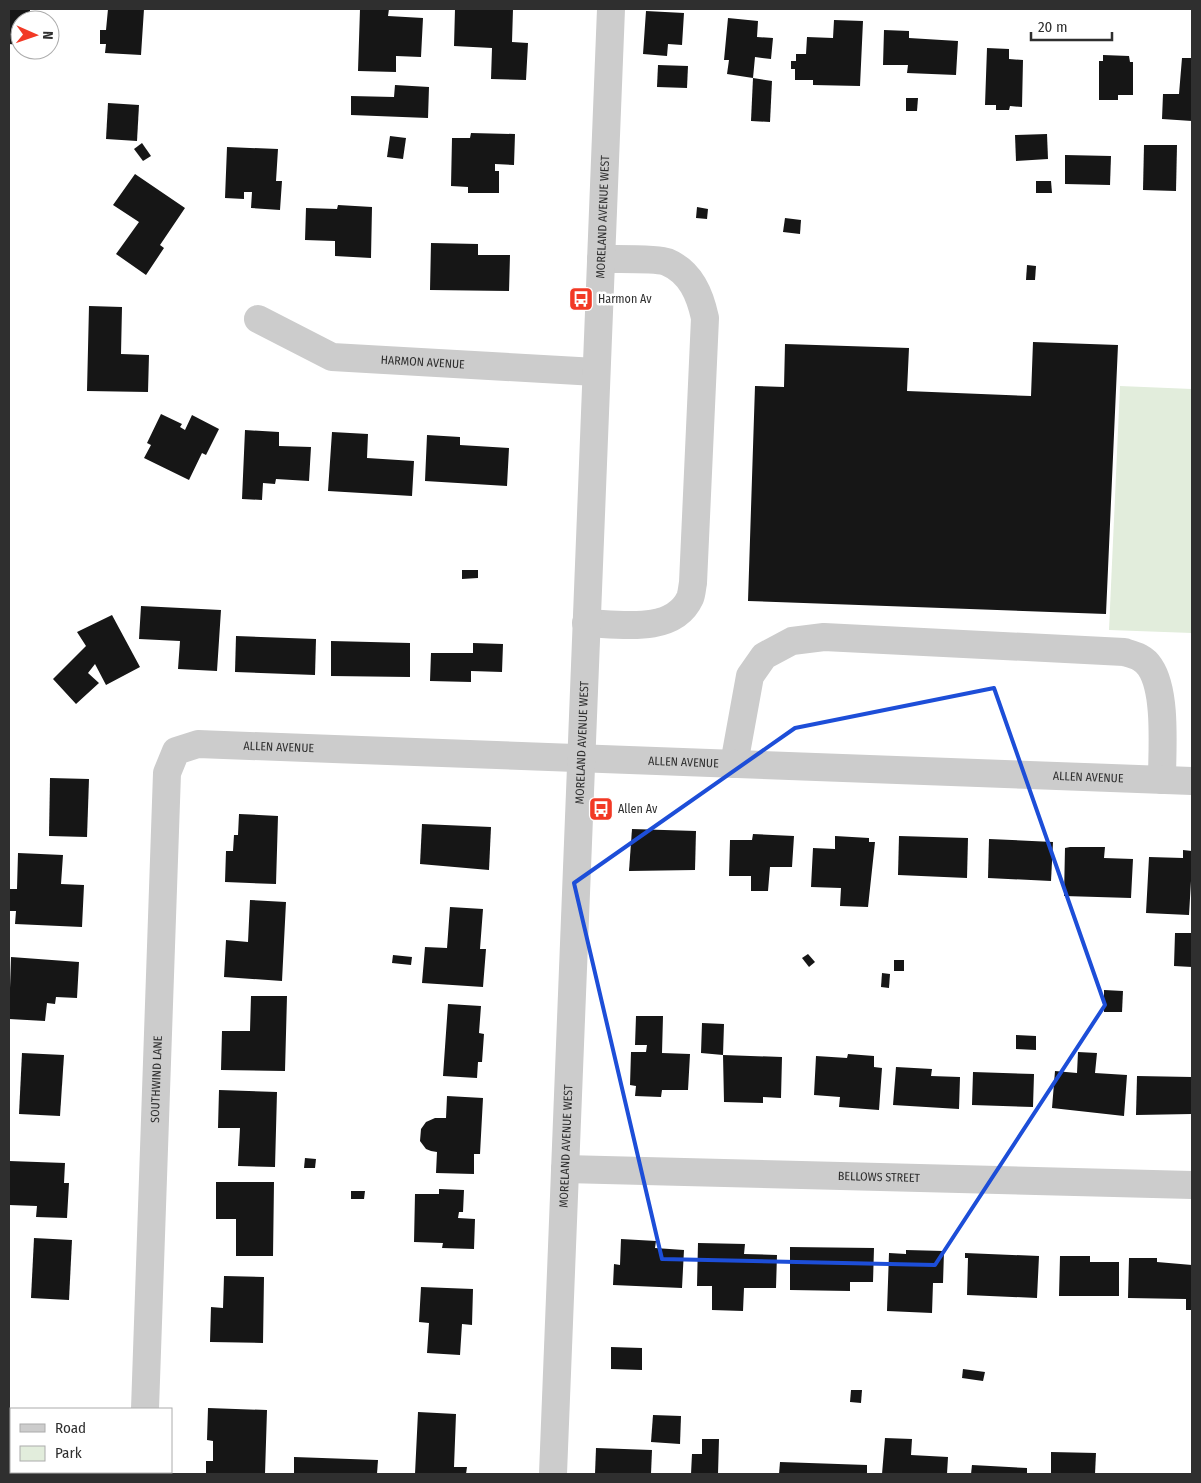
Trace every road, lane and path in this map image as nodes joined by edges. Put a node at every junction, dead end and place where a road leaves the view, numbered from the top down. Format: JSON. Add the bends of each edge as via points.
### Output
{"nodes":[{"id":1,"x":611,"y":9,"type":"edge"},
{"id":2,"x":600,"y":258,"type":"junction"},
{"id":3,"x":258,"y":319,"type":"dead end"},
{"id":4,"x":596,"y":372,"type":"junction"},
{"id":5,"x":586,"y":623,"type":"junction"},
{"id":6,"x":176,"y":751,"type":"joint"},
{"id":7,"x":581,"y":759,"type":"junction"},
{"id":8,"x":734,"y":764,"type":"junction"},
{"id":9,"x":1162,"y":780,"type":"junction"},
{"id":10,"x":1192,"y":781,"type":"edge"},
{"id":11,"x":565,"y":1169,"type":"junction"},
{"id":12,"x":1192,"y":1185,"type":"edge"},
{"id":13,"x":145,"y":1408,"type":"edge"},
{"id":14,"x":553,"y":1474,"type":"edge"}],
"edges":[{"from":1,"to":2,"type":"street","name":"MORELAND AVENUE WEST"},
{"from":2,"to":4,"type":"street","name":"MORELAND AVENUE WEST"},
{"from":2,"to":5,"type":"street","via":[[665,261],[679,269],[700,296],[705,318],[690,598],[670,619],[653,624]]},
{"from":3,"to":4,"type":"street","name":"HARMON AVENUE","via":[[332,356]]},
{"from":4,"to":5,"type":"street","name":"MORELAND AVENUE WEST"},
{"from":5,"to":7,"type":"street","name":"MORELAND AVENUE WEST"},
{"from":6,"to":7,"type":"street","name":"ALLEN AVENUE","via":[[198,744]]},
{"from":6,"to":13,"type":"street","name":"SOUTHWIND LANE","via":[[167,773]]},
{"from":7,"to":8,"type":"street","name":"ALLEN AVENUE"},
{"from":7,"to":11,"type":"street","name":"MORELAND AVENUE WEST"},
{"from":8,"to":9,"type":"street","name":"ALLEN AVENUE"},
{"from":8,"to":9,"type":"street","via":[[750,676],[764,656],[792,641],[824,637],[1124,652],[1141,658],[1150,666],[1157,680],[1161,702]]},
{"from":9,"to":10,"type":"street","name":"ALLEN AVENUE"},
{"from":11,"to":12,"type":"street","name":"BELLOWS STREET"},
{"from":11,"to":14,"type":"street","name":"MORELAND AVENUE WEST"}]}
